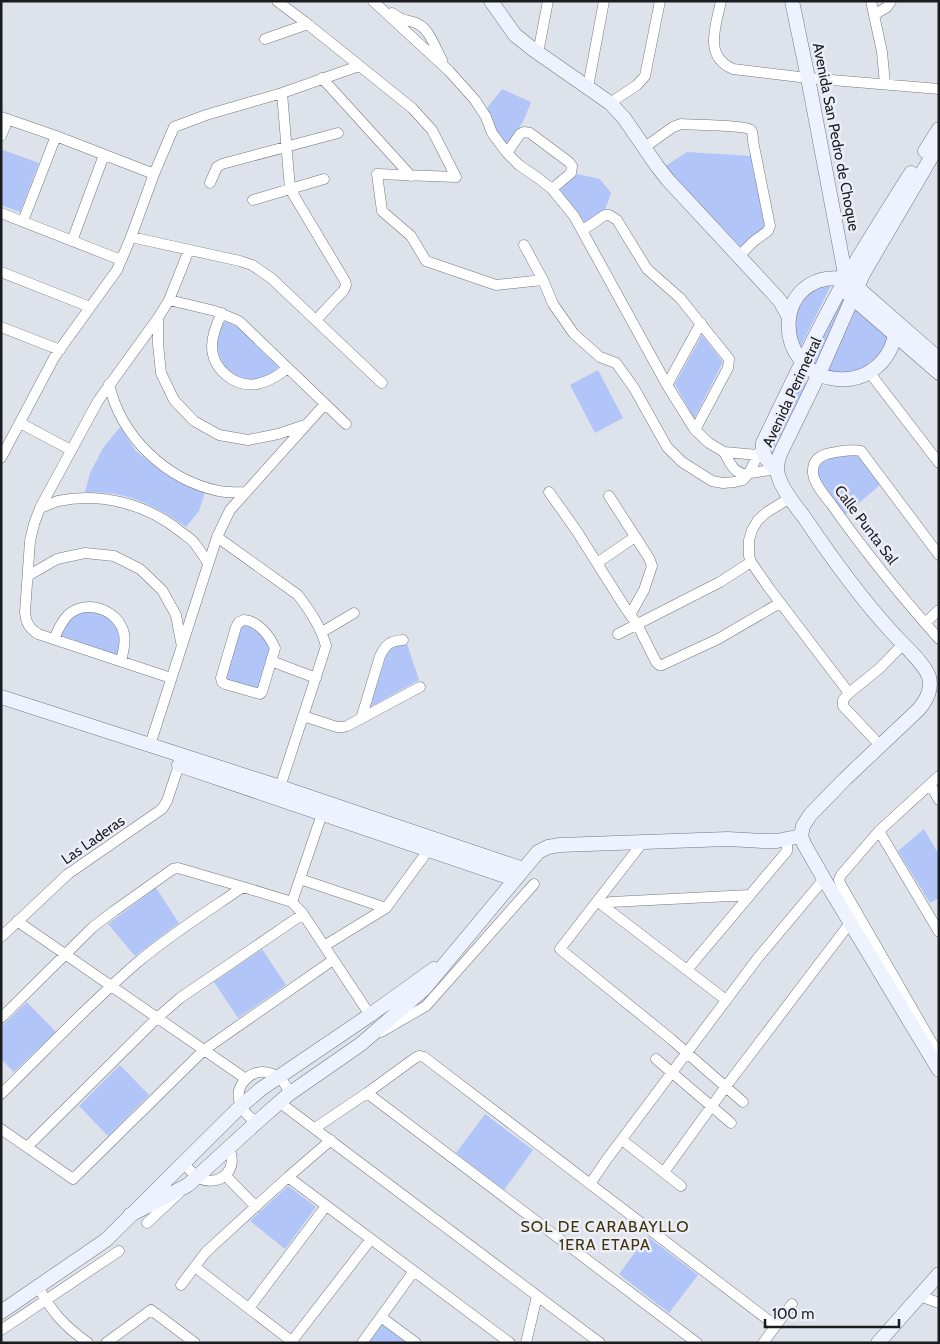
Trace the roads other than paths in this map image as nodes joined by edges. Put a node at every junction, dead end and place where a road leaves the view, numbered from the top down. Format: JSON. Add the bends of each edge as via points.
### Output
{"nodes":[{"id":1,"x":277,"y":1,"type":"edge"},
{"id":2,"x":491,"y":1,"type":"edge"},
{"id":3,"x":548,"y":1,"type":"edge"},
{"id":4,"x":604,"y":1,"type":"edge"},
{"id":5,"x":660,"y":1,"type":"edge"},
{"id":6,"x":721,"y":1,"type":"edge"},
{"id":7,"x":792,"y":1,"type":"edge"},
{"id":8,"x":871,"y":1,"type":"edge"},
{"id":9,"x":891,"y":1,"type":"edge"},
{"id":10,"x":376,"y":4,"type":"edge"},
{"id":11,"x":874,"y":15,"type":"junction"},
{"id":12,"x":308,"y":24,"type":"junction"},
{"id":13,"x":265,"y":39,"type":"dead end"},
{"id":14,"x":538,"y":53,"type":"junction"},
{"id":15,"x":359,"y":66,"type":"junction"},
{"id":16,"x":449,"y":71,"type":"junction"},
{"id":17,"x":322,"y":78,"type":"junction"},
{"id":18,"x":808,"y":78,"type":"junction"},
{"id":19,"x":885,"y":84,"type":"junction"},
{"id":20,"x":588,"y":87,"type":"junction"},
{"id":21,"x":939,"y":89,"type":"edge"},
{"id":22,"x":282,"y":93,"type":"junction"},
{"id":23,"x":610,"y":103,"type":"junction"},
{"id":24,"x":4,"y":118,"type":"edge"},
{"id":25,"x":939,"y":129,"type":"edge"},
{"id":26,"x":338,"y":133,"type":"dead end"},
{"id":27,"x":1,"y":136,"type":"edge"},
{"id":28,"x":56,"y":136,"type":"junction"},
{"id":29,"x":286,"y":146,"type":"junction"},
{"id":30,"x":938,"y":146,"type":"edge"},
{"id":31,"x":645,"y":147,"type":"junction"},
{"id":32,"x":507,"y":153,"type":"junction"},
{"id":33,"x":104,"y":155,"type":"junction"},
{"id":34,"x":154,"y":174,"type":"junction"},
{"id":35,"x":411,"y":176,"type":"junction"},
{"id":36,"x":324,"y":179,"type":"dead end"},
{"id":37,"x":210,"y":183,"type":"dead end"},
{"id":38,"x":290,"y":189,"type":"junction"},
{"id":39,"x":552,"y":190,"type":"junction"},
{"id":40,"x":253,"y":200,"type":"dead end"},
{"id":41,"x":1,"y":213,"type":"edge"},
{"id":42,"x":23,"y":222,"type":"junction"},
{"id":43,"x":583,"y":230,"type":"junction"},
{"id":44,"x":130,"y":237,"type":"junction"},
{"id":45,"x":840,"y":239,"type":"junction"},
{"id":46,"x":72,"y":241,"type":"junction"},
{"id":47,"x":524,"y":245,"type":"dead end"},
{"id":48,"x":866,"y":245,"type":"junction"},
{"id":49,"x":189,"y":250,"type":"junction"},
{"id":50,"x":739,"y":256,"type":"junction"},
{"id":51,"x":121,"y":260,"type":"junction"},
{"id":52,"x":1,"y":272,"type":"edge"},
{"id":53,"x":543,"y":280,"type":"junction"},
{"id":54,"x":849,"y":288,"type":"junction"},
{"id":55,"x":772,"y":292,"type":"junction"},
{"id":56,"x":800,"y":292,"type":"junction"},
{"id":57,"x":169,"y":300,"type":"junction"},
{"id":58,"x":90,"y":308,"type":"junction"},
{"id":59,"x":222,"y":313,"type":"junction"},
{"id":60,"x":789,"y":317,"type":"junction"},
{"id":61,"x":158,"y":318,"type":"junction"},
{"id":62,"x":316,"y":320,"type":"junction"},
{"id":63,"x":701,"y":324,"type":"junction"},
{"id":64,"x":1,"y":327,"type":"edge"},
{"id":65,"x":895,"y":328,"type":"junction"},
{"id":66,"x":60,"y":350,"type":"junction"},
{"id":67,"x":939,"y":359,"type":"edge"},
{"id":68,"x":802,"y":362,"type":"junction"},
{"id":69,"x":288,"y":368,"type":"junction"},
{"id":70,"x":869,"y":372,"type":"junction"},
{"id":71,"x":939,"y":373,"type":"edge"},
{"id":72,"x":819,"y":374,"type":"junction"},
{"id":73,"x":382,"y":383,"type":"dead end"},
{"id":74,"x":109,"y":384,"type":"junction"},
{"id":75,"x":668,"y":385,"type":"junction"},
{"id":76,"x":325,"y":404,"type":"junction"},
{"id":77,"x":20,"y":423,"type":"junction"},
{"id":78,"x":308,"y":424,"type":"junction"},
{"id":79,"x":346,"y":424,"type":"dead end"},
{"id":80,"x":695,"y":430,"type":"junction"},
{"id":81,"x":760,"y":449,"type":"junction"},
{"id":82,"x":71,"y":450,"type":"junction"},
{"id":83,"x":724,"y":452,"type":"junction"},
{"id":84,"x":1,"y":458,"type":"edge"},
{"id":85,"x":939,"y":463,"type":"edge"},
{"id":86,"x":777,"y":469,"type":"junction"},
{"id":87,"x":749,"y":473,"type":"junction"},
{"id":88,"x":246,"y":492,"type":"junction"},
{"id":89,"x":549,"y":492,"type":"dead end"},
{"id":90,"x":609,"y":496,"type":"dead end"},
{"id":91,"x":790,"y":498,"type":"junction"},
{"id":92,"x":40,"y":508,"type":"junction"},
{"id":93,"x":217,"y":537,"type":"junction"},
{"id":94,"x":635,"y":537,"type":"junction"},
{"id":95,"x":939,"y":555,"type":"edge"},
{"id":96,"x":751,"y":562,"type":"junction"},
{"id":97,"x":208,"y":563,"type":"junction"},
{"id":98,"x":597,"y":564,"type":"junction"},
{"id":99,"x":28,"y":577,"type":"junction"},
{"id":100,"x":780,"y":603,"type":"junction"},
{"id":101,"x":939,"y":610,"type":"edge"},
{"id":102,"x":354,"y":613,"type":"dead end"},
{"id":103,"x":630,"y":615,"type":"junction"},
{"id":104,"x":925,"y":623,"type":"junction"},
{"id":105,"x":637,"y":624,"type":"junction"},
{"id":106,"x":322,"y":632,"type":"junction"},
{"id":107,"x":618,"y":634,"type":"dead end"},
{"id":108,"x":54,"y":639,"type":"junction"},
{"id":109,"x":939,"y":639,"type":"edge"},
{"id":110,"x":403,"y":640,"type":"dead end"},
{"id":111,"x":903,"y":644,"type":"junction"},
{"id":112,"x":182,"y":645,"type":"junction"},
{"id":113,"x":121,"y":661,"type":"junction"},
{"id":114,"x":271,"y":661,"type":"junction"},
{"id":115,"x":172,"y":678,"type":"junction"},
{"id":116,"x":316,"y":678,"type":"junction"},
{"id":117,"x":420,"y":687,"type":"dead end"},
{"id":118,"x":849,"y":693,"type":"junction"},
{"id":119,"x":1,"y":697,"type":"edge"},
{"id":120,"x":303,"y":716,"type":"junction"},
{"id":121,"x":361,"y":719,"type":"junction"},
{"id":122,"x":875,"y":740,"type":"dead end"},
{"id":123,"x":150,"y":745,"type":"junction"},
{"id":124,"x":180,"y":760,"type":"junction"},
{"id":125,"x":939,"y":776,"type":"edge"},
{"id":126,"x":930,"y":784,"type":"junction"},
{"id":127,"x":280,"y":787,"type":"junction"},
{"id":128,"x":939,"y":800,"type":"edge"},
{"id":129,"x":324,"y":808,"type":"junction"},
{"id":130,"x":879,"y":831,"type":"junction"},
{"id":131,"x":794,"y":837,"type":"junction"},
{"id":132,"x":642,"y":842,"type":"junction"},
{"id":133,"x":432,"y":845,"type":"junction"},
{"id":134,"x":519,"y":874,"type":"junction"},
{"id":135,"x":300,"y":879,"type":"junction"},
{"id":136,"x":824,"y":879,"type":"junction"},
{"id":137,"x":534,"y":884,"type":"dead end"},
{"id":138,"x":243,"y":887,"type":"junction"},
{"id":139,"x":750,"y":895,"type":"junction"},
{"id":140,"x":292,"y":902,"type":"junction"},
{"id":141,"x":600,"y":903,"type":"junction"},
{"id":142,"x":386,"y":908,"type":"junction"},
{"id":143,"x":303,"y":914,"type":"junction"},
{"id":144,"x":17,"y":921,"type":"junction"},
{"id":145,"x":850,"y":923,"type":"junction"},
{"id":146,"x":939,"y":932,"type":"edge"},
{"id":147,"x":1,"y":937,"type":"edge"},
{"id":148,"x":324,"y":946,"type":"junction"},
{"id":149,"x":66,"y":955,"type":"junction"},
{"id":150,"x":448,"y":958,"type":"junction"},
{"id":151,"x":333,"y":960,"type":"junction"},
{"id":152,"x":688,"y":970,"type":"junction"},
{"id":153,"x":111,"y":986,"type":"junction"},
{"id":154,"x":726,"y":1000,"type":"junction"},
{"id":155,"x":370,"y":1015,"type":"junction"},
{"id":156,"x":1,"y":1018,"type":"edge"},
{"id":157,"x":158,"y":1018,"type":"junction"},
{"id":158,"x":361,"y":1044,"type":"junction"},
{"id":159,"x":204,"y":1050,"type":"junction"},
{"id":160,"x":687,"y":1053,"type":"junction"},
{"id":161,"x":939,"y":1055,"type":"edge"},
{"id":162,"x":656,"y":1059,"type":"dead end"},
{"id":163,"x":939,"y":1070,"type":"edge"},
{"id":164,"x":672,"y":1073,"type":"junction"},
{"id":165,"x":279,"y":1077,"type":"junction"},
{"id":166,"x":246,"y":1079,"type":"junction"},
{"id":167,"x":726,"y":1087,"type":"junction"},
{"id":168,"x":366,"y":1093,"type":"junction"},
{"id":169,"x":1,"y":1094,"type":"edge"},
{"id":170,"x":284,"y":1098,"type":"junction"},
{"id":171,"x":743,"y":1102,"type":"dead end"},
{"id":172,"x":241,"y":1106,"type":"junction"},
{"id":173,"x":712,"y":1106,"type":"junction"},
{"id":174,"x":256,"y":1122,"type":"junction"},
{"id":175,"x":731,"y":1123,"type":"dead end"},
{"id":176,"x":315,"y":1128,"type":"junction"},
{"id":177,"x":1,"y":1129,"type":"edge"},
{"id":178,"x":331,"y":1140,"type":"junction"},
{"id":179,"x":622,"y":1140,"type":"junction"},
{"id":180,"x":27,"y":1147,"type":"junction"},
{"id":181,"x":228,"y":1148,"type":"junction"},
{"id":182,"x":183,"y":1163,"type":"junction"},
{"id":183,"x":664,"y":1172,"type":"junction"},
{"id":184,"x":226,"y":1176,"type":"junction"},
{"id":185,"x":288,"y":1178,"type":"junction"},
{"id":186,"x":193,"y":1181,"type":"junction"},
{"id":187,"x":590,"y":1184,"type":"junction"},
{"id":188,"x":681,"y":1186,"type":"dead end"},
{"id":189,"x":326,"y":1206,"type":"junction"},
{"id":190,"x":256,"y":1207,"type":"junction"},
{"id":191,"x":130,"y":1215,"type":"junction"},
{"id":192,"x":147,"y":1223,"type":"dead end"},
{"id":193,"x":371,"y":1239,"type":"junction"},
{"id":194,"x":119,"y":1251,"type":"dead end"},
{"id":195,"x":195,"y":1267,"type":"junction"},
{"id":196,"x":414,"y":1271,"type":"junction"},
{"id":197,"x":937,"y":1280,"type":"edge"},
{"id":198,"x":181,"y":1285,"type":"dead end"},
{"id":199,"x":38,"y":1287,"type":"junction"},
{"id":200,"x":538,"y":1296,"type":"junction"},
{"id":201,"x":920,"y":1296,"type":"junction"},
{"id":202,"x":46,"y":1300,"type":"junction"},
{"id":203,"x":939,"y":1303,"type":"edge"},
{"id":204,"x":792,"y":1304,"type":"dead end"},
{"id":205,"x":249,"y":1308,"type":"junction"},
{"id":206,"x":1,"y":1312,"type":"edge"},
{"id":207,"x":381,"y":1317,"type":"junction"},
{"id":208,"x":776,"y":1326,"type":"junction"},
{"id":209,"x":1,"y":1330,"type":"edge"},
{"id":210,"x":590,"y":1339,"type":"edge"},
{"id":211,"x":293,"y":1342,"type":"edge"},
{"id":212,"x":879,"y":1342,"type":"edge"},
{"id":213,"x":88,"y":1343,"type":"edge"},
{"id":214,"x":106,"y":1343,"type":"edge"},
{"id":215,"x":195,"y":1343,"type":"edge"},
{"id":216,"x":362,"y":1343,"type":"edge"},
{"id":217,"x":416,"y":1343,"type":"edge"},
{"id":218,"x":510,"y":1343,"type":"edge"},
{"id":219,"x":526,"y":1343,"type":"edge"},
{"id":220,"x":600,"y":1343,"type":"edge"},
{"id":221,"x":697,"y":1343,"type":"edge"},
{"id":222,"x":763,"y":1343,"type":"edge"}],
"edges":[{"from":1,"to":12,"type":"street"},
{"from":2,"to":14,"type":"street","via":[[515,35]]},
{"from":3,"to":14,"type":"street"},
{"from":4,"to":20,"type":"street"},
{"from":5,"to":23,"type":"street","via":[[645,76]]},
{"from":6,"to":18,"type":"street","via":[[714,44],[722,63],[739,71]]},
{"from":7,"to":18,"type":"street","name":"Avenida San Pedro de Choque"},
{"from":8,"to":11,"type":"street"},
{"from":9,"to":11,"type":"street"},
{"from":10,"to":16,"type":"street"},
{"from":10,"to":16,"type":"street","via":[[425,28]]},
{"from":11,"to":19,"type":"street"},
{"from":12,"to":13,"type":"street"},
{"from":12,"to":15,"type":"street"},
{"from":14,"to":20,"type":"street"},
{"from":15,"to":17,"type":"street"},
{"from":15,"to":35,"type":"street","via":[[412,108],[432,130],[456,177]]},
{"from":16,"to":32,"type":"street","via":[[475,100]]},
{"from":17,"to":22,"type":"street"},
{"from":17,"to":35,"type":"street"},
{"from":18,"to":19,"type":"street"},
{"from":18,"to":45,"type":"street","name":"Avenida San Pedro de Choque"},
{"from":19,"to":21,"type":"street"},
{"from":20,"to":23,"type":"street"},
{"from":22,"to":29,"type":"street"},
{"from":22,"to":34,"type":"street","via":[[174,126]]},
{"from":23,"to":31,"type":"street"},
{"from":24,"to":27,"type":"street"},
{"from":24,"to":28,"type":"street"},
{"from":25,"to":48,"type":"street","name":"Avenida Perimetral"},
{"from":26,"to":29,"type":"street"},
{"from":28,"to":33,"type":"street"},
{"from":28,"to":42,"type":"street"},
{"from":29,"to":37,"type":"street","via":[[222,164],[217,167]]},
{"from":29,"to":38,"type":"street"},
{"from":30,"to":54,"type":"street","name":"Avenida Perimetral","via":[[863,274]]},
{"from":31,"to":50,"type":"street","via":[[668,180]]},
{"from":31,"to":50,"type":"street","via":[[680,124],[751,130],[770,226]]},
{"from":32,"to":39,"type":"street"},
{"from":32,"to":39,"type":"street","via":[[524,132],[570,162],[571,173]]},
{"from":33,"to":34,"type":"street"},
{"from":33,"to":46,"type":"street"},
{"from":34,"to":44,"type":"street"},
{"from":35,"to":53,"type":"street","via":[[377,174],[382,211],[411,236],[426,261],[496,285]]},
{"from":36,"to":38,"type":"street"},
{"from":38,"to":40,"type":"street"},
{"from":38,"to":62,"type":"street","via":[[346,285]]},
{"from":39,"to":43,"type":"street"},
{"from":41,"to":42,"type":"street"},
{"from":42,"to":46,"type":"street"},
{"from":43,"to":63,"type":"street","via":[[605,215],[614,217],[647,268],[680,298]]},
{"from":43,"to":75,"type":"street"},
{"from":44,"to":49,"type":"street"},
{"from":44,"to":51,"type":"street"},
{"from":45,"to":48,"type":"street","via":[[850,249]]},
{"from":45,"to":54,"type":"street","name":"Avenida San Pedro de Choque"},
{"from":46,"to":51,"type":"street"},
{"from":47,"to":53,"type":"street"},
{"from":48,"to":54,"type":"street","name":"Avenida Perimetral"},
{"from":49,"to":57,"type":"street"},
{"from":49,"to":62,"type":"street","via":[[252,265],[271,278]]},
{"from":50,"to":55,"type":"street"},
{"from":51,"to":58,"type":"street"},
{"from":52,"to":58,"type":"street"},
{"from":53,"to":87,"type":"street","via":[[553,304],[574,334],[600,357],[616,363],[667,447],[682,462],[712,482],[735,482]]},
{"from":54,"to":56,"type":"street","via":[[830,278],[821,279]]},
{"from":54,"to":65,"type":"street"},
{"from":54,"to":68,"type":"street","name":"Avenida Perimetral"},
{"from":54,"to":72,"type":"street","name":"Avenida Perimetral"},
{"from":55,"to":56,"type":"street"},
{"from":55,"to":60,"type":"street"},
{"from":56,"to":60,"type":"street"},
{"from":57,"to":59,"type":"street"},
{"from":57,"to":61,"type":"street"},
{"from":58,"to":66,"type":"street"},
{"from":59,"to":69,"type":"street","via":[[239,321]]},
{"from":59,"to":69,"type":"street","via":[[212,335],[212,348],[214,360],[231,380],[256,384]]},
{"from":60,"to":68,"type":"street","via":[[792,345]]},
{"from":61,"to":74,"type":"street"},
{"from":61,"to":78,"type":"street","via":[[161,373],[174,400],[194,421],[219,435],[248,440]]},
{"from":62,"to":73,"type":"street"},
{"from":63,"to":75,"type":"street"},
{"from":63,"to":80,"type":"street","via":[[730,363]]},
{"from":64,"to":66,"type":"street"},
{"from":65,"to":67,"type":"street"},
{"from":65,"to":70,"type":"street","via":[[890,350]]},
{"from":65,"to":71,"type":"street"},
{"from":66,"to":77,"type":"street"},
{"from":68,"to":72,"type":"street"},
{"from":68,"to":81,"type":"street","name":"Avenida Perimetral"},
{"from":69,"to":76,"type":"street"},
{"from":70,"to":72,"type":"street","via":[[848,379],[833,379]]},
{"from":70,"to":85,"type":"street"},
{"from":72,"to":86,"type":"street","name":"Avenida Perimetral","via":[[780,452]]},
{"from":74,"to":82,"type":"street"},
{"from":74,"to":88,"type":"street","via":[[123,422],[137,442],[174,474],[221,492]]},
{"from":75,"to":80,"type":"street"},
{"from":76,"to":78,"type":"street"},
{"from":76,"to":79,"type":"street"},
{"from":77,"to":82,"type":"street"},
{"from":77,"to":84,"type":"street"},
{"from":78,"to":88,"type":"street"},
{"from":80,"to":83,"type":"street","via":[[709,444]]},
{"from":81,"to":83,"type":"street"},
{"from":81,"to":86,"type":"street","name":"Avenida Perimetral"},
{"from":81,"to":87,"type":"street"},
{"from":82,"to":92,"type":"street"},
{"from":83,"to":87,"type":"street","via":[[735,470]]},
{"from":86,"to":87,"type":"street"},
{"from":86,"to":91,"type":"street"},
{"from":88,"to":93,"type":"street","via":[[230,510]]},
{"from":89,"to":98,"type":"street"},
{"from":90,"to":94,"type":"street"},
{"from":91,"to":96,"type":"street","via":[[758,520],[749,540]]},
{"from":91,"to":111,"type":"street","via":[[859,594]]},
{"from":92,"to":97,"type":"street","via":[[57,501],[82,498],[132,505],[176,527],[195,543]]},
{"from":92,"to":99,"type":"street","via":[[30,541]]},
{"from":93,"to":97,"type":"street"},
{"from":93,"to":106,"type":"street","via":[[298,595]]},
{"from":94,"to":98,"type":"street"},
{"from":94,"to":103,"type":"street","via":[[652,566],[644,590]]},
{"from":95,"to":104,"type":"street","name":"Calle Punta Sal","via":[[861,451],[854,449],[818,457],[812,473],[817,484]]},
{"from":96,"to":100,"type":"street"},
{"from":96,"to":105,"type":"street","via":[[720,582]]},
{"from":97,"to":112,"type":"street"},
{"from":98,"to":103,"type":"street"},
{"from":99,"to":108,"type":"street","via":[[26,622],[38,634]]},
{"from":99,"to":112,"type":"street","via":[[57,559],[85,553],[114,556],[140,569],[162,590],[176,615]]},
{"from":100,"to":105,"type":"street","via":[[718,639],[662,666],[656,662]]},
{"from":100,"to":118,"type":"street"},
{"from":101,"to":104,"type":"street"},
{"from":102,"to":106,"type":"street"},
{"from":103,"to":105,"type":"street"},
{"from":104,"to":109,"type":"street","name":"Calle Punta Sal"},
{"from":105,"to":107,"type":"street"},
{"from":106,"to":116,"type":"street","via":[[326,646]]},
{"from":108,"to":113,"type":"street"},
{"from":108,"to":113,"type":"street","via":[[69,614],[80,608],[103,609],[113,615],[124,634]]},
{"from":110,"to":121,"type":"street","via":[[393,641],[380,656]]},
{"from":111,"to":118,"type":"street"},
{"from":111,"to":131,"type":"street","via":[[929,676],[928,697],[845,778]]},
{"from":112,"to":115,"type":"street"},
{"from":113,"to":115,"type":"street"},
{"from":114,"to":114,"type":"street","via":[[260,694],[222,682],[239,622],[250,620],[271,638],[275,648]]},
{"from":114,"to":116,"type":"street"},
{"from":115,"to":123,"type":"street"},
{"from":116,"to":120,"type":"street"},
{"from":117,"to":121,"type":"street"},
{"from":118,"to":122,"type":"street","via":[[842,706]]},
{"from":119,"to":123,"type":"street"},
{"from":120,"to":121,"type":"street","via":[[337,727]]},
{"from":120,"to":127,"type":"street"},
{"from":123,"to":124,"type":"street"},
{"from":124,"to":127,"type":"street"},
{"from":124,"to":129,"type":"street"},
{"from":124,"to":144,"type":"street","name":"Las Laderas","via":[[162,809],[68,874]]},
{"from":125,"to":126,"type":"street"},
{"from":126,"to":128,"type":"street"},
{"from":126,"to":130,"type":"street"},
{"from":127,"to":129,"type":"street"},
{"from":129,"to":133,"type":"street"},
{"from":129,"to":135,"type":"street"},
{"from":130,"to":146,"type":"street"},
{"from":130,"to":161,"type":"street","via":[[839,880]]},
{"from":131,"to":132,"type":"street","via":[[764,841]]},
{"from":131,"to":136,"type":"street","via":[[804,844]]},
{"from":131,"to":139,"type":"street","via":[[787,851]]},
{"from":132,"to":134,"type":"street","via":[[548,847],[538,852]]},
{"from":132,"to":141,"type":"street"},
{"from":133,"to":134,"type":"street"},
{"from":133,"to":142,"type":"street"},
{"from":134,"to":150,"type":"street"},
{"from":135,"to":140,"type":"street"},
{"from":135,"to":142,"type":"street"},
{"from":136,"to":145,"type":"street"},
{"from":136,"to":154,"type":"street"},
{"from":137,"to":158,"type":"street","via":[[426,1006]]},
{"from":138,"to":140,"type":"street"},
{"from":138,"to":149,"type":"street","via":[[174,869],[100,922]]},
{"from":138,"to":153,"type":"street","via":[[139,961]]},
{"from":139,"to":141,"type":"street"},
{"from":139,"to":152,"type":"street"},
{"from":140,"to":143,"type":"street"},
{"from":141,"to":152,"type":"street"},
{"from":141,"to":160,"type":"street","via":[[560,949]]},
{"from":142,"to":148,"type":"street"},
{"from":143,"to":148,"type":"street"},
{"from":143,"to":157,"type":"street","via":[[180,998]]},
{"from":144,"to":147,"type":"street","name":"Las Laderas"},
{"from":144,"to":149,"type":"street"},
{"from":145,"to":163,"type":"street"},
{"from":145,"to":167,"type":"street"},
{"from":148,"to":151,"type":"street"},
{"from":149,"to":153,"type":"street"},
{"from":149,"to":156,"type":"street"},
{"from":150,"to":155,"type":"street"},
{"from":150,"to":158,"type":"street","via":[[424,989]]},
{"from":151,"to":155,"type":"street"},
{"from":151,"to":159,"type":"street"},
{"from":152,"to":154,"type":"street"},
{"from":153,"to":157,"type":"street"},
{"from":153,"to":169,"type":"street"},
{"from":154,"to":160,"type":"street"},
{"from":155,"to":165,"type":"street"},
{"from":157,"to":159,"type":"street"},
{"from":157,"to":180,"type":"street"},
{"from":158,"to":170,"type":"street"},
{"from":159,"to":166,"type":"street"},
{"from":159,"to":180,"type":"street","via":[[73,1180]]},
{"from":160,"to":164,"type":"street"},
{"from":160,"to":167,"type":"street"},
{"from":162,"to":164,"type":"street"},
{"from":164,"to":173,"type":"street"},
{"from":164,"to":179,"type":"street"},
{"from":165,"to":166,"type":"street","via":[[262,1072]]},
{"from":165,"to":170,"type":"street","via":[[288,1088]]},
{"from":165,"to":172,"type":"street"},
{"from":166,"to":172,"type":"street","via":[[239,1094]]},
{"from":167,"to":171,"type":"street"},
{"from":167,"to":173,"type":"street"},
{"from":168,"to":176,"type":"street"},
{"from":168,"to":187,"type":"street","via":[[415,1058],[424,1057]]},
{"from":168,"to":221,"type":"street"},
{"from":170,"to":174,"type":"street"},
{"from":170,"to":176,"type":"street"},
{"from":172,"to":174,"type":"street"},
{"from":172,"to":182,"type":"street"},
{"from":173,"to":175,"type":"street"},
{"from":173,"to":183,"type":"street"},
{"from":174,"to":181,"type":"street"},
{"from":176,"to":178,"type":"street"},
{"from":177,"to":180,"type":"street"},
{"from":178,"to":185,"type":"street"},
{"from":178,"to":200,"type":"street"},
{"from":179,"to":183,"type":"street"},
{"from":179,"to":187,"type":"street"},
{"from":181,"to":184,"type":"street","via":[[232,1164]]},
{"from":181,"to":186,"type":"street"},
{"from":182,"to":186,"type":"street"},
{"from":182,"to":191,"type":"street"},
{"from":183,"to":188,"type":"street"},
{"from":184,"to":186,"type":"street","via":[[214,1181]]},
{"from":184,"to":190,"type":"street"},
{"from":185,"to":189,"type":"street"},
{"from":185,"to":190,"type":"street"},
{"from":186,"to":191,"type":"street"},
{"from":186,"to":192,"type":"street"},
{"from":187,"to":208,"type":"street"},
{"from":189,"to":193,"type":"street"},
{"from":189,"to":205,"type":"street"},
{"from":190,"to":195,"type":"street","via":[[206,1252]]},
{"from":191,"to":199,"type":"street","via":[[106,1240]]},
{"from":193,"to":196,"type":"street"},
{"from":193,"to":211,"type":"street"},
{"from":194,"to":202,"type":"street"},
{"from":195,"to":198,"type":"street"},
{"from":195,"to":205,"type":"street"},
{"from":196,"to":207,"type":"street"},
{"from":196,"to":218,"type":"street"},
{"from":197,"to":201,"type":"street"},
{"from":199,"to":202,"type":"street"},
{"from":199,"to":206,"type":"street"},
{"from":200,"to":210,"type":"street"},
{"from":200,"to":219,"type":"street"},
{"from":201,"to":203,"type":"street"},
{"from":201,"to":212,"type":"street"},
{"from":202,"to":209,"type":"street"},
{"from":202,"to":213,"type":"street","via":[[63,1323]]},
{"from":204,"to":208,"type":"street"},
{"from":205,"to":211,"type":"street"},
{"from":207,"to":216,"type":"street"},
{"from":207,"to":217,"type":"street"},
{"from":208,"to":222,"type":"street"},
{"from":210,"to":220,"type":"street"},
{"from":214,"to":215,"type":"street","via":[[151,1310]]}]}
